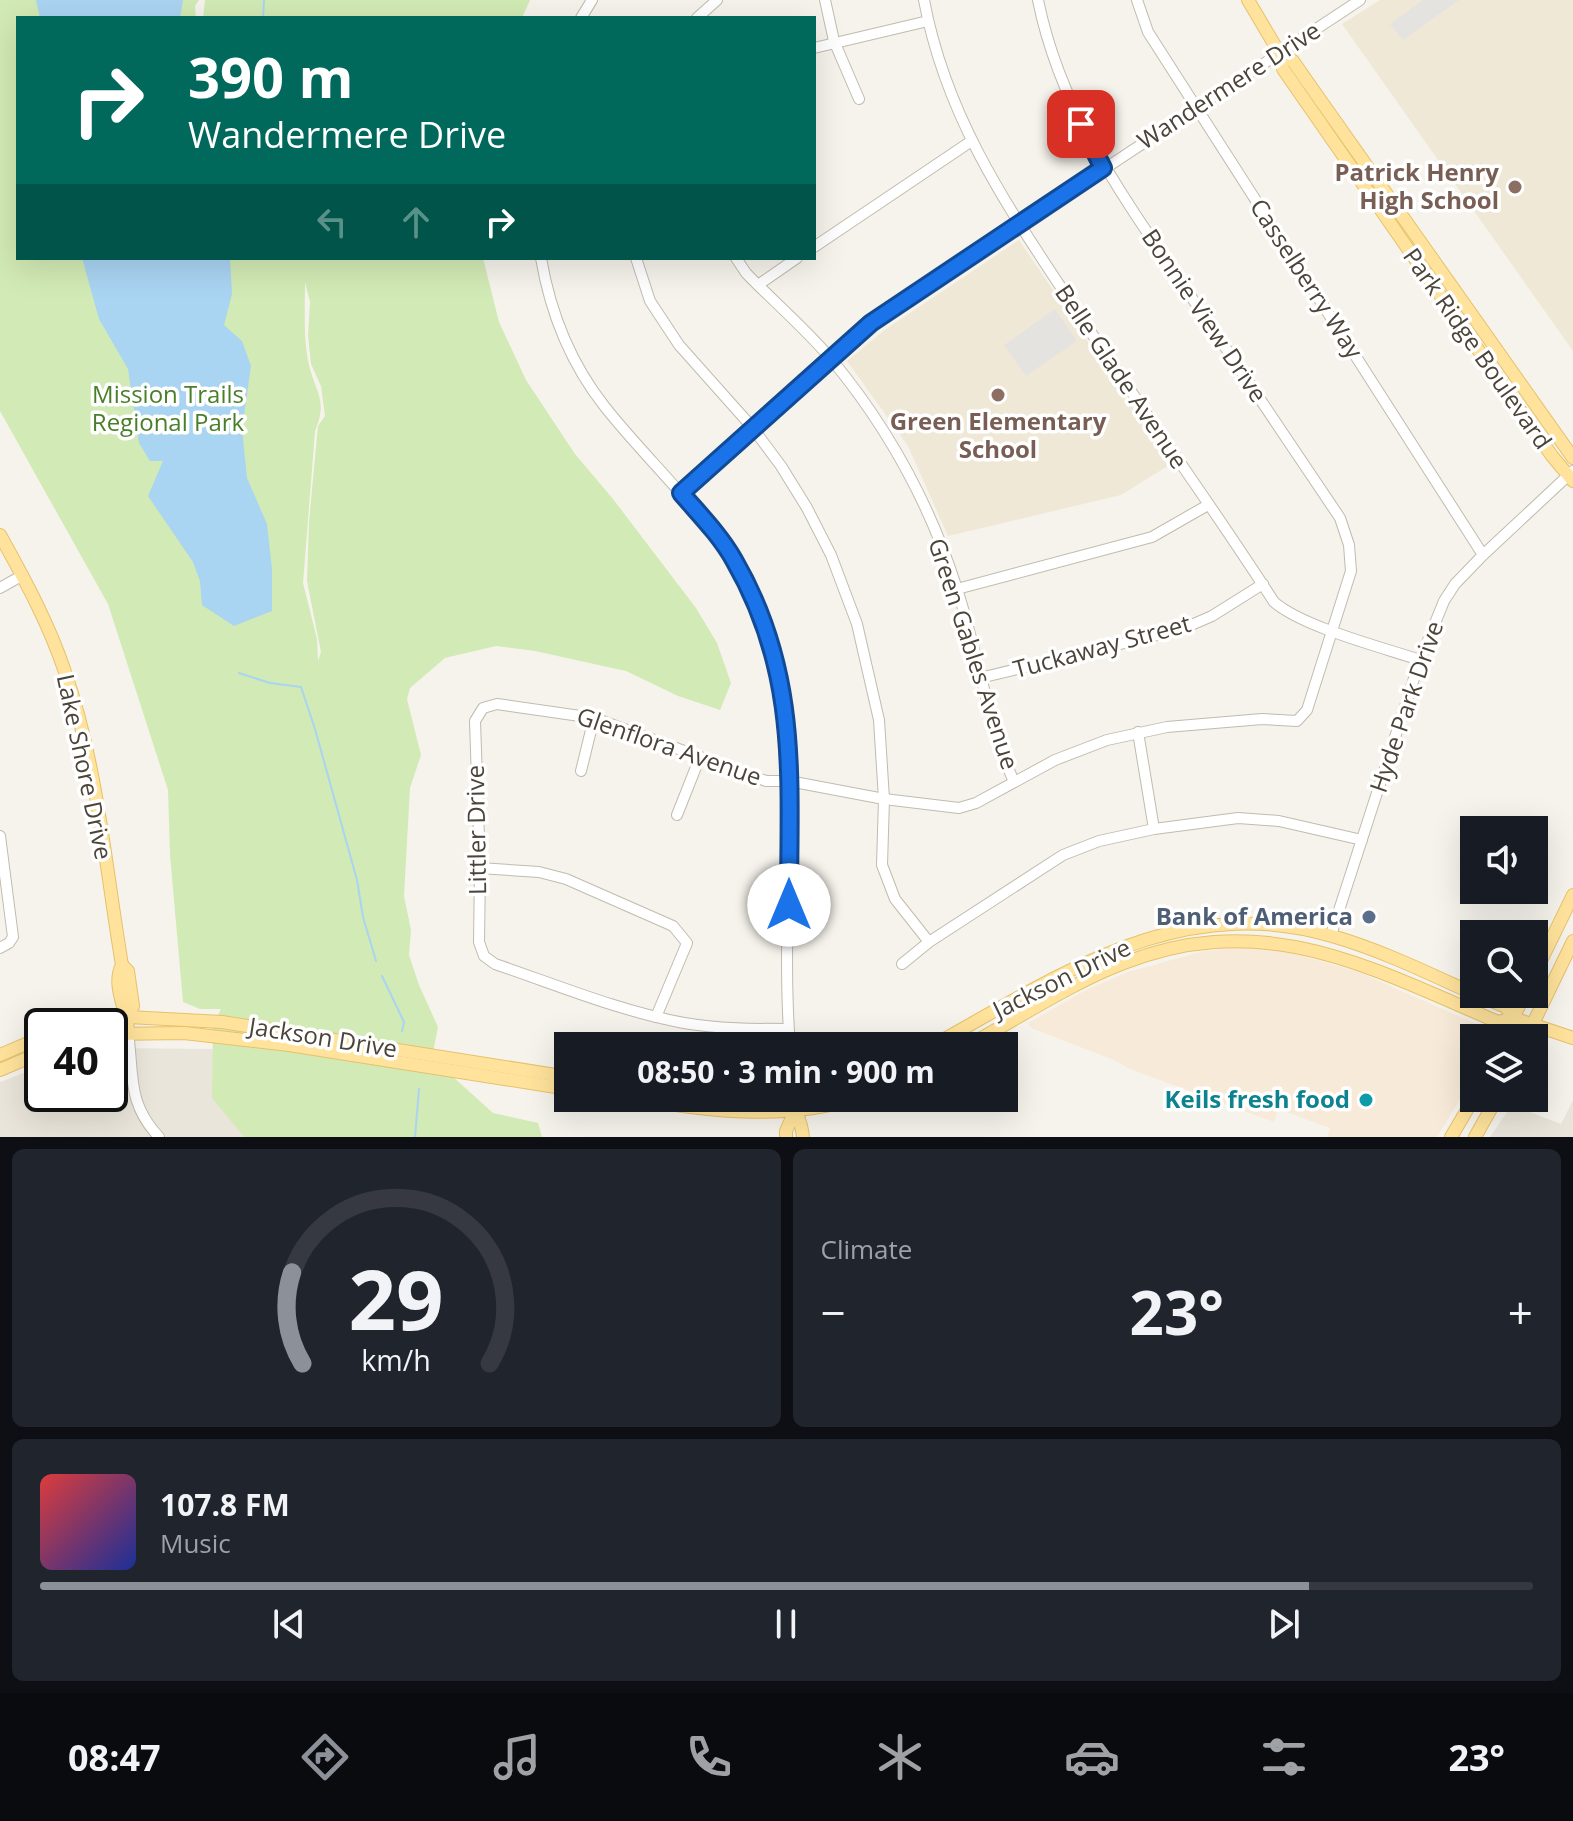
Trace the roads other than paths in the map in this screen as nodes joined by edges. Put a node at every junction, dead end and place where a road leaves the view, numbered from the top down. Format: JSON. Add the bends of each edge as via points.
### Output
{"nodes":[{"id":1,"x":717,"y":0,"type":"edge"},
{"id":2,"x":825,"y":0,"type":"edge"},
{"id":3,"x":924,"y":0,"type":"edge"},
{"id":4,"x":1038,"y":0,"type":"edge"},
{"id":5,"x":1137,"y":0,"type":"edge"},
{"id":6,"x":1248,"y":0,"type":"edge"},
{"id":7,"x":1360,"y":0,"type":"edge"},
{"id":8,"x":699,"y":16,"type":"edge"},
{"id":9,"x":928,"y":21,"type":"junction"},
{"id":10,"x":834,"y":41,"type":"junction"},
{"id":11,"x":816,"y":47,"type":"edge"},
{"id":12,"x":1280,"y":54,"type":"junction"},
{"id":13,"x":859,"y":99,"type":"dead end"},
{"id":14,"x":1196,"y":106,"type":"junction"},
{"id":15,"x":970,"y":142,"type":"junction"},
{"id":16,"x":1103,"y":168,"type":"junction"},
{"id":17,"x":1019,"y":224,"type":"junction"},
{"id":18,"x":816,"y":246,"type":"edge"},
{"id":19,"x":541,"y":260,"type":"edge"},
{"id":20,"x":637,"y":260,"type":"edge"},
{"id":21,"x":738,"y":260,"type":"edge"},
{"id":22,"x":794,"y":260,"type":"edge"},
{"id":23,"x":758,"y":285,"type":"junction"},
{"id":24,"x":830,"y":358,"type":"junction"},
{"id":25,"x":752,"y":427,"type":"junction"},
{"id":26,"x":1573,"y":458,"type":"edge"},
{"id":27,"x":1571,"y":476,"type":"edge"},
{"id":28,"x":681,"y":493,"type":"junction"},
{"id":29,"x":1208,"y":505,"type":"junction"},
{"id":30,"x":0,"y":535,"type":"edge"},
{"id":31,"x":1483,"y":555,"type":"junction"},
{"id":32,"x":23,"y":575,"type":"junction"},
{"id":33,"x":1263,"y":584,"type":"junction"},
{"id":34,"x":0,"y":588,"type":"edge"},
{"id":35,"x":957,"y":589,"type":"junction"},
{"id":36,"x":1332,"y":630,"type":"junction"},
{"id":37,"x":1420,"y":660,"type":"junction"},
{"id":38,"x":980,"y":678,"type":"junction"},
{"id":39,"x":497,"y":704,"type":"joint"},
{"id":40,"x":594,"y":718,"type":"junction"},
{"id":41,"x":1138,"y":732,"type":"junction"},
{"id":42,"x":700,"y":757,"type":"junction"},
{"id":43,"x":581,"y":771,"type":"dead end"},
{"id":44,"x":789,"y":781,"type":"junction"},
{"id":45,"x":1014,"y":782,"type":"junction"},
{"id":46,"x":884,"y":799,"type":"junction"},
{"id":47,"x":677,"y":815,"type":"dead end"},
{"id":48,"x":1154,"y":829,"type":"junction"},
{"id":49,"x":0,"y":836,"type":"edge"},
{"id":50,"x":1362,"y":840,"type":"junction"},
{"id":51,"x":480,"y":868,"type":"junction"},
{"id":52,"x":1573,"y":895,"type":"edge"},
{"id":53,"x":1331,"y":935,"type":"junction"},
{"id":54,"x":1348,"y":941,"type":"junction"},
{"id":55,"x":1573,"y":941,"type":"edge"},
{"id":56,"x":929,"y":942,"type":"junction"},
{"id":57,"x":1296,"y":946,"type":"junction"},
{"id":58,"x":1548,"y":946,"type":"edge"},
{"id":59,"x":2,"y":947,"type":"edge"},
{"id":60,"x":1327,"y":953,"type":"junction"},
{"id":61,"x":902,"y":964,"type":"dead end"},
{"id":62,"x":1460,"y":988,"type":"edge"},
{"id":63,"x":122,"y":1008,"type":"edge"},
{"id":64,"x":1507,"y":1008,"type":"edge"},
{"id":65,"x":1518,"y":1008,"type":"edge"},
{"id":66,"x":128,"y":1017,"type":"edge"},
{"id":67,"x":656,"y":1017,"type":"junction"},
{"id":68,"x":1513,"y":1018,"type":"junction"},
{"id":69,"x":1510,"y":1024,"type":"edge"},
{"id":70,"x":1529,"y":1024,"type":"edge"},
{"id":71,"x":1532,"y":1024,"type":"edge"},
{"id":72,"x":788,"y":1029,"type":"junction"},
{"id":73,"x":1548,"y":1030,"type":"edge"},
{"id":74,"x":128,"y":1032,"type":"joint"},
{"id":75,"x":788,"y":1032,"type":"edge"},
{"id":76,"x":958,"y":1032,"type":"edge"},
{"id":77,"x":992,"y":1032,"type":"edge"},
{"id":78,"x":1573,"y":1038,"type":"edge"},
{"id":79,"x":24,"y":1045,"type":"edge"},
{"id":80,"x":0,"y":1055,"type":"edge"},
{"id":81,"x":24,"y":1060,"type":"edge"},
{"id":82,"x":0,"y":1070,"type":"edge"},
{"id":83,"x":554,"y":1075,"type":"edge"},
{"id":84,"x":554,"y":1087,"type":"edge"},
{"id":85,"x":725,"y":1112,"type":"edge"},
{"id":86,"x":777,"y":1112,"type":"edge"},
{"id":87,"x":792,"y":1112,"type":"edge"},
{"id":88,"x":797,"y":1112,"type":"edge"},
{"id":89,"x":1466,"y":1112,"type":"edge"},
{"id":90,"x":1489,"y":1112,"type":"edge"},
{"id":91,"x":159,"y":1137,"type":"edge"},
{"id":92,"x":786,"y":1137,"type":"edge"},
{"id":93,"x":803,"y":1137,"type":"edge"},
{"id":94,"x":1451,"y":1137,"type":"edge"},
{"id":95,"x":1475,"y":1137,"type":"edge"}],
"edges":[{"from":1,"to":8,"type":"street"},
{"from":2,"to":10,"type":"street"},
{"from":3,"to":9,"type":"street","name":"Belle Glade Avenue"},
{"from":4,"to":16,"type":"street","name":"Bonnie View Drive","via":[[1045,38]]},
{"from":5,"to":14,"type":"street","name":"Casselberry Way","via":[[1148,32]]},
{"from":6,"to":12,"type":"main road","name":"Park Ridge Boulevard"},
{"from":7,"to":12,"type":"street","name":"Wandermere Drive"},
{"from":9,"to":10,"type":"street"},
{"from":9,"to":15,"type":"street","name":"Belle Glade Avenue","via":[[936,57]]},
{"from":10,"to":11,"type":"street"},
{"from":10,"to":13,"type":"street"},
{"from":12,"to":14,"type":"street","name":"Wandermere Drive"},
{"from":12,"to":26,"type":"main road","name":"Park Ridge Boulevard","via":[[1293,61]]},
{"from":12,"to":27,"type":"main road","name":"Park Ridge Boulevard","via":[[1283,69],[1515,404]]},
{"from":14,"to":16,"type":"street","name":"Wandermere Drive"},
{"from":14,"to":31,"type":"street","name":"Casselberry Way"},
{"from":15,"to":17,"type":"street","name":"Belle Glade Avenue"},
{"from":15,"to":18,"type":"street"},
{"from":16,"to":17,"type":"street","name":"Wandermere Drive"},
{"from":16,"to":36,"type":"street","name":"Bonnie View Drive","via":[[1340,518],[1351,571]]},
{"from":17,"to":24,"type":"street","name":"Wandermere Drive","via":[[871,323]]},
{"from":17,"to":29,"type":"street","name":"Belle Glade Avenue"},
{"from":19,"to":28,"type":"street","via":[[564,337],[581,369],[604,406]]},
{"from":20,"to":25,"type":"street","via":[[650,301],[679,345]]},
{"from":21,"to":23,"type":"street","name":"Green Gables Avenue"},
{"from":22,"to":23,"type":"street"},
{"from":23,"to":24,"type":"street","name":"Green Gables Avenue"},
{"from":24,"to":25,"type":"street","name":"Wandermere Drive"},
{"from":24,"to":35,"type":"street","name":"Green Gables Avenue","via":[[907,467]]},
{"from":25,"to":28,"type":"street","name":"Wandermere Drive"},
{"from":25,"to":46,"type":"street","via":[[807,508],[857,624],[879,720]]},
{"from":27,"to":31,"type":"street","name":"Hyde Park Drive"},
{"from":28,"to":44,"type":"street","via":[[725,546],[760,612],[783,689]]},
{"from":29,"to":33,"type":"street","name":"Belle Glade Avenue"},
{"from":29,"to":35,"type":"street","via":[[1152,537]]},
{"from":30,"to":32,"type":"main road","name":"Lake Shore Drive"},
{"from":31,"to":37,"type":"street","name":"Hyde Park Drive","via":[[1444,601]]},
{"from":32,"to":34,"type":"street"},
{"from":32,"to":63,"type":"main road","name":"Lake Shore Drive","via":[[66,674],[83,738],[122,965]]},
{"from":33,"to":36,"type":"street","name":"Belle Glade Avenue","via":[[1283,610]]},
{"from":33,"to":38,"type":"street","name":"Tuckaway Street","via":[[1221,612],[1182,629]]},
{"from":35,"to":38,"type":"street","name":"Green Gables Avenue"},
{"from":36,"to":37,"type":"street","name":"Belle Glade Avenue"},
{"from":36,"to":41,"type":"street","name":"Glenflora Avenue","via":[[1307,710],[1297,721],[1262,719]]},
{"from":37,"to":50,"type":"street","name":"Hyde Park Drive"},
{"from":38,"to":45,"type":"street","name":"Green Gables Avenue","via":[[997,744]]},
{"from":39,"to":40,"type":"street","name":"Glenflora Avenue"},
{"from":39,"to":51,"type":"street","name":"Littler Drive","via":[[483,708],[475,721]]},
{"from":40,"to":42,"type":"street","name":"Glenflora Avenue"},
{"from":40,"to":43,"type":"street"},
{"from":41,"to":45,"type":"street","name":"Glenflora Avenue","via":[[1055,760]]},
{"from":41,"to":48,"type":"street"},
{"from":42,"to":44,"type":"street","name":"Glenflora Avenue","via":[[766,781]]},
{"from":42,"to":47,"type":"street"},
{"from":44,"to":46,"type":"street","name":"Glenflora Avenue"},
{"from":44,"to":72,"type":"street"},
{"from":45,"to":46,"type":"street","name":"Glenflora Avenue","via":[[959,808]]},
{"from":46,"to":56,"type":"street","via":[[882,865],[895,899]]},
{"from":48,"to":50,"type":"street","via":[[1238,818],[1279,821]]},
{"from":48,"to":56,"type":"street","via":[[1063,855]]},
{"from":49,"to":59,"type":"street","via":[[13,937]]},
{"from":50,"to":53,"type":"street","name":"Hyde Park Drive"},
{"from":51,"to":67,"type":"street","name":"Littler Drive","via":[[479,942],[484,956]]},
{"from":51,"to":67,"type":"street","via":[[554,875],[673,926],[687,943]]},
{"from":52,"to":58,"type":"main road"},
{"from":53,"to":54,"type":"main road","name":"Jackson Drive"},
{"from":53,"to":57,"type":"main road"},
{"from":53,"to":76,"type":"main road","name":"Jackson Drive","via":[[1229,924],[1159,934],[1097,956]]},
{"from":54,"to":60,"type":"main road"},
{"from":54,"to":62,"type":"main road","name":"Jackson Drive"},
{"from":55,"to":71,"type":"main road"},
{"from":56,"to":61,"type":"street"},
{"from":57,"to":60,"type":"main road","name":"Jackson Drive"},
{"from":57,"to":77,"type":"main road","name":"Jackson Drive","via":[[1235,941],[1151,954],[1092,977]]},
{"from":60,"to":68,"type":"main road","name":"Jackson Drive","via":[[1498,1022]]},
{"from":64,"to":68,"type":"main road","name":"Jackson Drive"},
{"from":65,"to":68,"type":"main road"},
{"from":66,"to":83,"type":"main road","name":"Jackson Drive","via":[[222,1022]]},
{"from":67,"to":72,"type":"street","via":[[687,1024]]},
{"from":68,"to":69,"type":"main road"},
{"from":68,"to":70,"type":"main road","name":"Jackson Drive"},
{"from":72,"to":75,"type":"street"},
{"from":73,"to":78,"type":"main road","name":"Jackson Drive"},
{"from":74,"to":84,"type":"main road","name":"Jackson Drive","via":[[289,1045]]},
{"from":74,"to":91,"type":"street","name":"Lake Shore Drive","via":[[135,1097],[144,1121]]},
{"from":79,"to":80,"type":"main road"},
{"from":81,"to":82,"type":"main road"},
{"from":85,"to":86,"type":"main road"},
{"from":87,"to":92,"type":"main road"},
{"from":88,"to":93,"type":"main road"},
{"from":89,"to":94,"type":"main road"},
{"from":90,"to":95,"type":"main road"}]}
